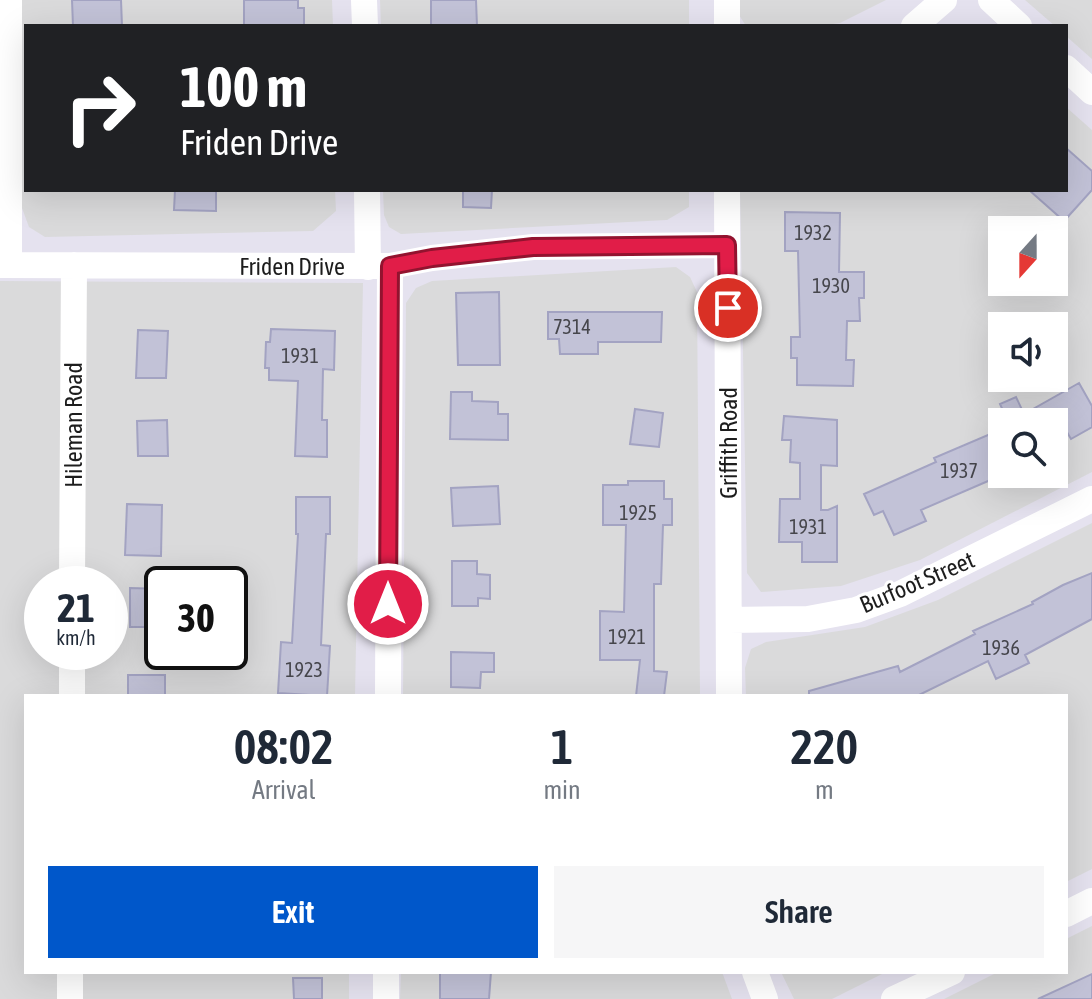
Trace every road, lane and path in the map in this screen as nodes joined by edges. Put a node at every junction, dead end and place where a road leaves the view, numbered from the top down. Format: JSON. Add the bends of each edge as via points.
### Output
{"nodes":[{"id":1,"x":9,"y":0,"type":"edge"},
{"id":2,"x":364,"y":0,"type":"edge"},
{"id":3,"x":727,"y":0,"type":"edge"},
{"id":4,"x":944,"y":0,"type":"edge"},
{"id":5,"x":991,"y":0,"type":"edge"},
{"id":6,"x":365,"y":24,"type":"edge"},
{"id":7,"x":727,"y":24,"type":"edge"},
{"id":8,"x":916,"y":24,"type":"edge"},
{"id":9,"x":1017,"y":24,"type":"edge"},
{"id":10,"x":1068,"y":70,"type":"edge"},
{"id":11,"x":1092,"y":92,"type":"edge"},
{"id":12,"x":367,"y":192,"type":"edge"},
{"id":13,"x":727,"y":192,"type":"edge"},
{"id":14,"x":727,"y":245,"type":"junction"},
{"id":15,"x":4,"y":265,"type":"edge"},
{"id":16,"x":74,"y":265,"type":"junction"},
{"id":17,"x":379,"y":266,"type":"junction"},
{"id":18,"x":1092,"y":499,"type":"edge"},
{"id":19,"x":72,"y":566,"type":"edge"},
{"id":20,"x":729,"y":620,"type":"junction"},
{"id":21,"x":72,"y":670,"type":"edge"},
{"id":22,"x":72,"y":694,"type":"edge"},
{"id":23,"x":388,"y":694,"type":"edge"},
{"id":24,"x":729,"y":694,"type":"edge"},
{"id":25,"x":1092,"y":901,"type":"edge"},
{"id":26,"x":1068,"y":913,"type":"edge"},
{"id":27,"x":70,"y":974,"type":"edge"},
{"id":28,"x":386,"y":974,"type":"edge"},
{"id":29,"x":756,"y":974,"type":"edge"},
{"id":30,"x":948,"y":974,"type":"edge"},
{"id":31,"x":70,"y":999,"type":"edge"},
{"id":32,"x":386,"y":999,"type":"edge"},
{"id":33,"x":765,"y":999,"type":"edge"},
{"id":34,"x":894,"y":999,"type":"edge"}],
"edges":[{"from":1,"to":15,"type":"street"},
{"from":2,"to":6,"type":"street"},
{"from":3,"to":7,"type":"street"},
{"from":4,"to":8,"type":"street"},
{"from":5,"to":9,"type":"street"},
{"from":10,"to":11,"type":"street"},
{"from":12,"to":17,"type":"street"},
{"from":13,"to":14,"type":"street","name":"Griffith Road"},
{"from":14,"to":17,"type":"street","name":"Friden Drive","via":[[533,247]]},
{"from":14,"to":20,"type":"street","name":"Griffith Road"},
{"from":15,"to":16,"type":"street","name":"Friden Drive"},
{"from":16,"to":17,"type":"street","name":"Friden Drive"},
{"from":16,"to":19,"type":"street","name":"Hileman Road"},
{"from":17,"to":23,"type":"street"},
{"from":18,"to":20,"type":"street","name":"Burfoot Street","via":[[900,594],[856,610],[808,619]]},
{"from":20,"to":24,"type":"street","name":"Griffith Road"},
{"from":21,"to":22,"type":"street"},
{"from":25,"to":26,"type":"street"},
{"from":27,"to":31,"type":"street"},
{"from":28,"to":32,"type":"street"},
{"from":29,"to":33,"type":"street"},
{"from":30,"to":34,"type":"street"}]}
